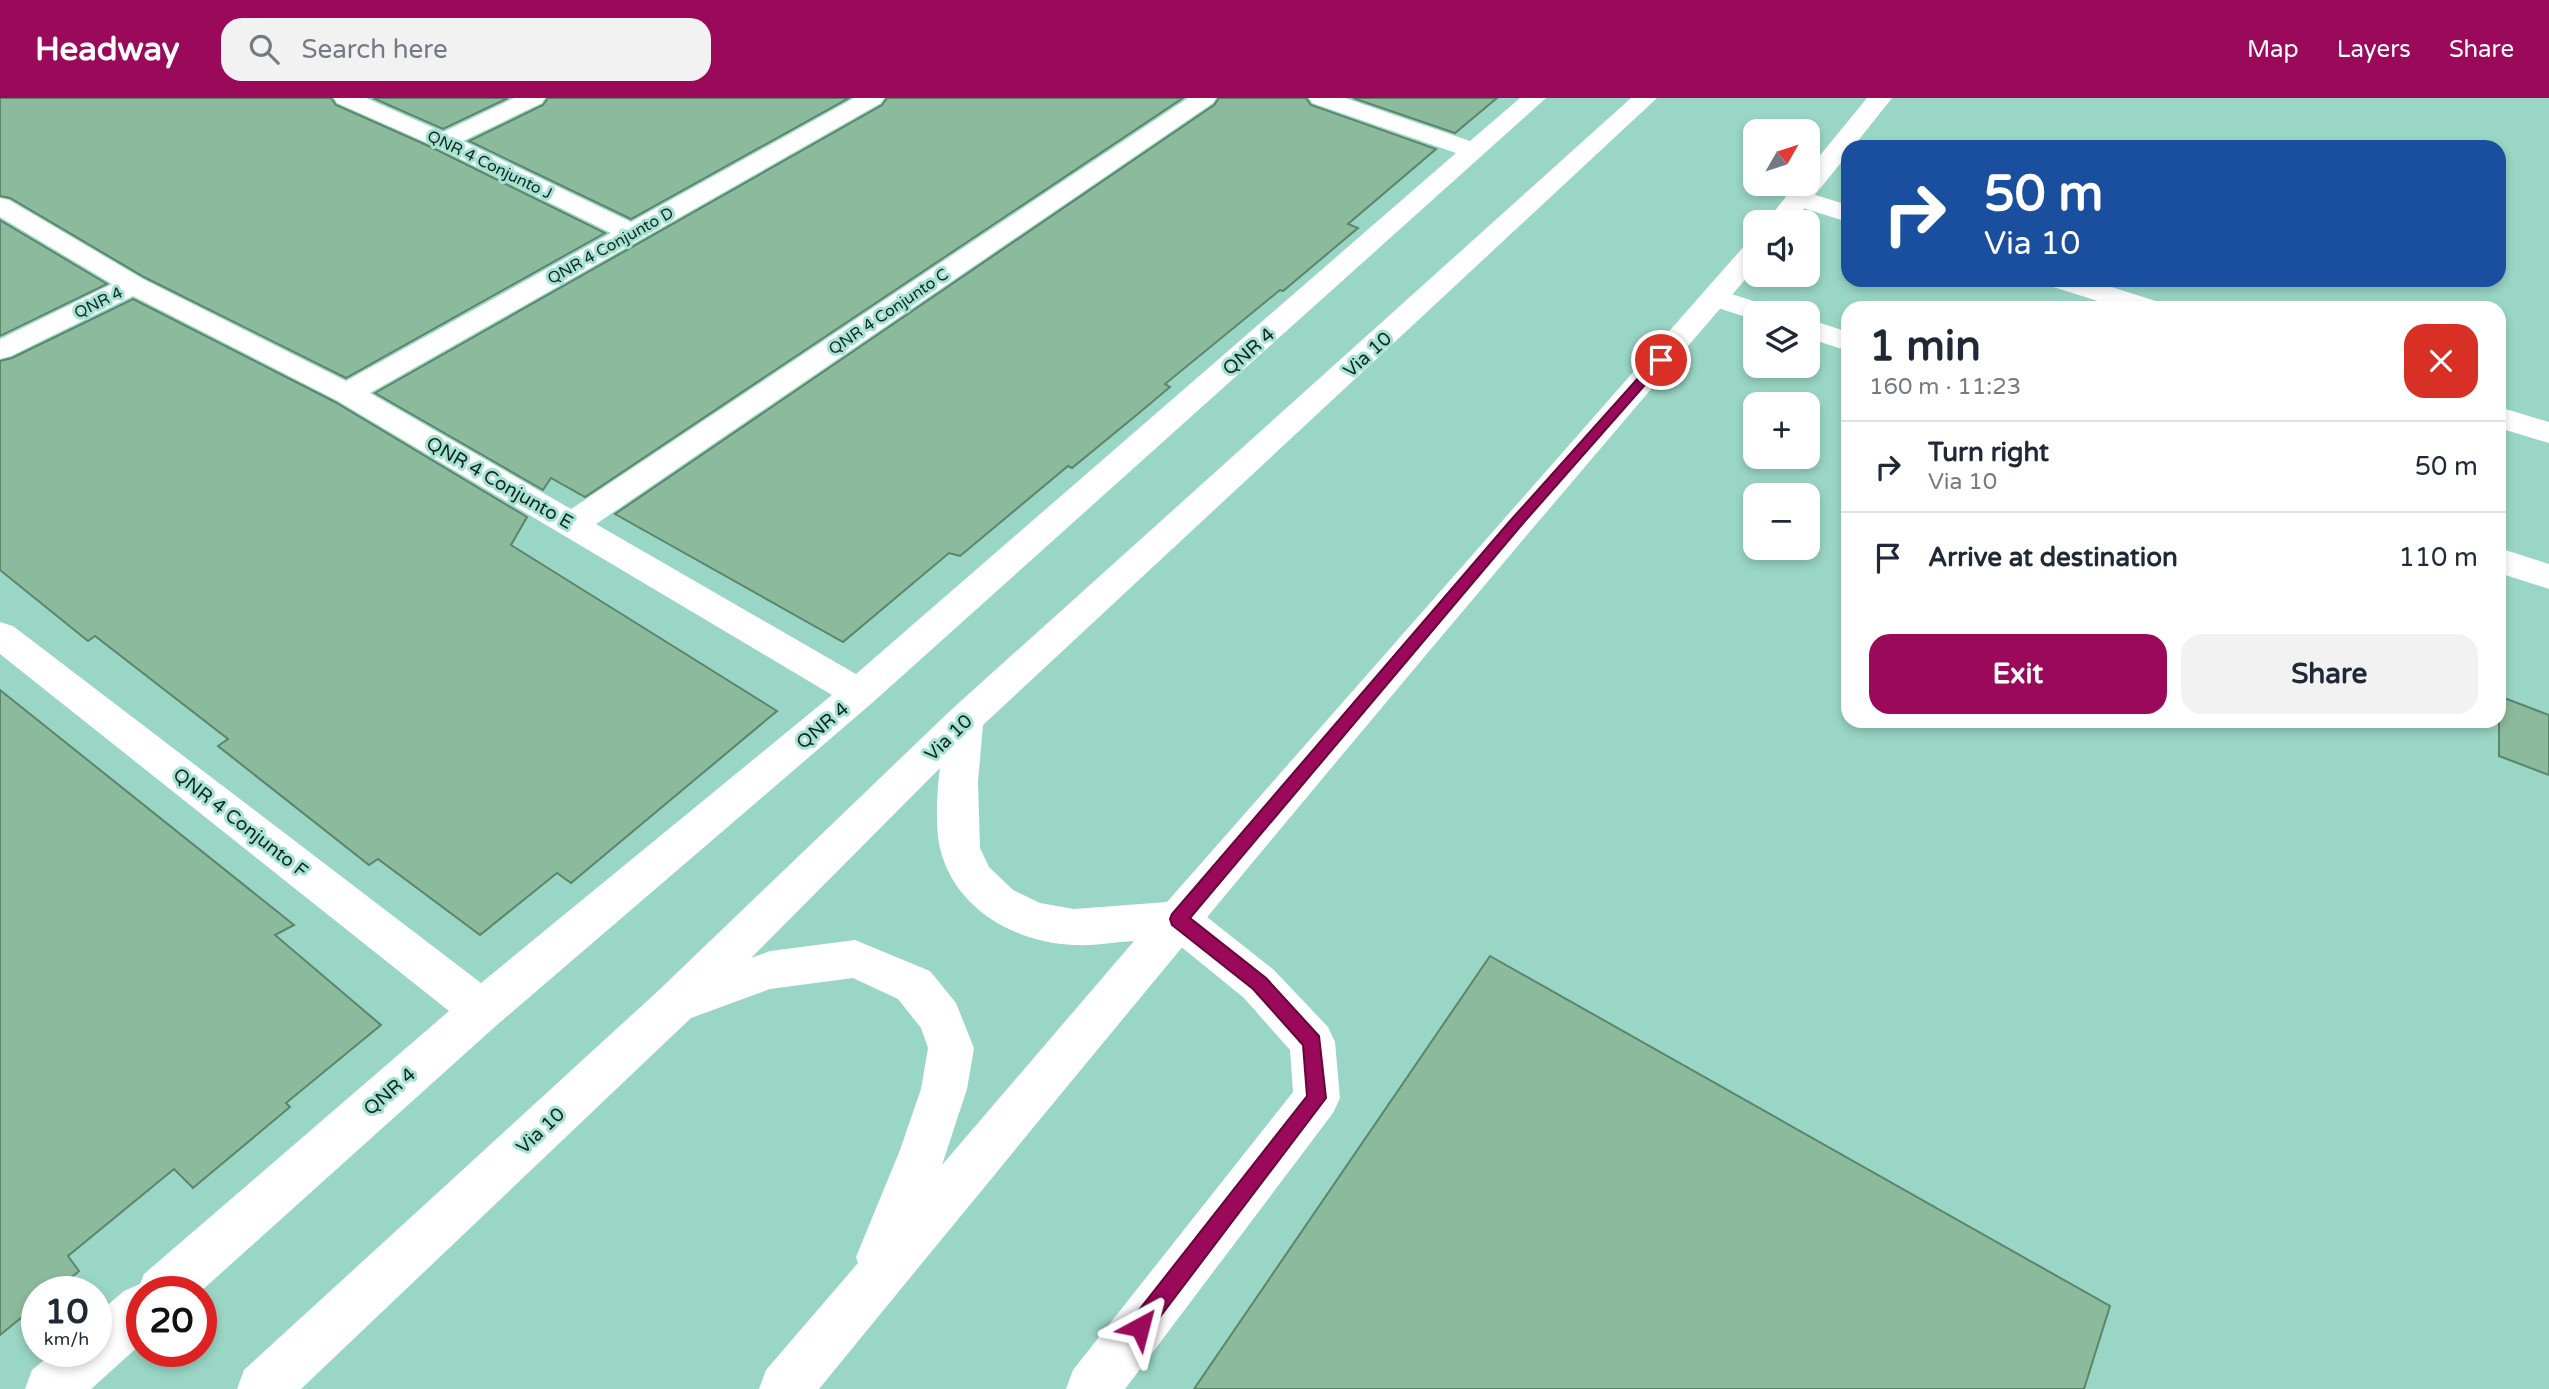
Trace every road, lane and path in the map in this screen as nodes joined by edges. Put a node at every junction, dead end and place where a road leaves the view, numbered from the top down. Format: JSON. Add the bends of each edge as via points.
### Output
{"nodes":[{"id":1,"x":346,"y":98,"type":"edge"},
{"id":2,"x":533,"y":98,"type":"edge"},
{"id":3,"x":872,"y":98,"type":"edge"},
{"id":4,"x":1204,"y":98,"type":"edge"},
{"id":5,"x":1321,"y":98,"type":"edge"},
{"id":6,"x":1534,"y":98,"type":"edge"},
{"id":7,"x":1645,"y":98,"type":"edge"},
{"id":8,"x":1880,"y":98,"type":"edge"},
{"id":9,"x":1846,"y":140,"type":"edge"},
{"id":10,"x":443,"y":141,"type":"junction"},
{"id":11,"x":1841,"y":146,"type":"edge"},
{"id":12,"x":1475,"y":150,"type":"junction"},
{"id":13,"x":1799,"y":198,"type":"junction"},
{"id":14,"x":0,"y":205,"type":"edge"},
{"id":15,"x":1789,"y":210,"type":"edge"},
{"id":16,"x":1841,"y":212,"type":"edge"},
{"id":17,"x":632,"y":233,"type":"junction"},
{"id":18,"x":1743,"y":265,"type":"edge"},
{"id":19,"x":133,"y":285,"type":"junction"},
{"id":20,"x":2082,"y":287,"type":"edge"},
{"id":21,"x":1716,"y":298,"type":"junction"},
{"id":22,"x":2128,"y":301,"type":"edge"},
{"id":23,"x":1743,"y":307,"type":"edge"},
{"id":24,"x":1820,"y":332,"type":"edge"},
{"id":25,"x":1841,"y":340,"type":"edge"},
{"id":26,"x":0,"y":350,"type":"edge"},
{"id":27,"x":347,"y":393,"type":"junction"},
{"id":28,"x":2506,"y":419,"type":"edge"},
{"id":29,"x":2549,"y":433,"type":"edge"},
{"id":30,"x":572,"y":524,"type":"junction"},
{"id":31,"x":2506,"y":562,"type":"edge"},
{"id":32,"x":2549,"y":577,"type":"edge"},
{"id":33,"x":0,"y":635,"type":"edge"},
{"id":34,"x":859,"y":693,"type":"junction"},
{"id":35,"x":965,"y":719,"type":"junction"},
{"id":36,"x":1178,"y":919,"type":"junction"},
{"id":37,"x":675,"y":1004,"type":"junction"},
{"id":38,"x":482,"y":1010,"type":"junction"},
{"id":39,"x":180,"y":1276,"type":"edge"},
{"id":40,"x":869,"y":1288,"type":"junction"},
{"id":41,"x":126,"y":1323,"type":"edge"},
{"id":42,"x":112,"y":1335,"type":"edge"},
{"id":43,"x":76,"y":1367,"type":"edge"},
{"id":44,"x":51,"y":1389,"type":"edge"},
{"id":45,"x":263,"y":1389,"type":"edge"},
{"id":46,"x":785,"y":1389,"type":"edge"},
{"id":47,"x":1092,"y":1389,"type":"edge"}],
"edges":[{"from":1,"to":10,"type":"street","name":"QNR 4 Conjunto J"},
{"from":2,"to":10,"type":"street"},
{"from":3,"to":17,"type":"street","name":"QNR 4 Conjunto D"},
{"from":4,"to":30,"type":"street","name":"QNR 4 Conjunto C"},
{"from":5,"to":12,"type":"street"},
{"from":6,"to":12,"type":"street","name":"QNR 4"},
{"from":7,"to":35,"type":"street","name":"Via 10"},
{"from":8,"to":9,"type":"street"},
{"from":10,"to":17,"type":"street","name":"QNR 4 Conjunto J"},
{"from":11,"to":13,"type":"street"},
{"from":12,"to":34,"type":"street","name":"QNR 4"},
{"from":13,"to":15,"type":"street"},
{"from":13,"to":16,"type":"street"},
{"from":14,"to":19,"type":"street","name":"QNR 4"},
{"from":17,"to":27,"type":"street","name":"QNR 4 Conjunto D"},
{"from":18,"to":21,"type":"street"},
{"from":19,"to":26,"type":"street","name":"QNR 4"},
{"from":19,"to":27,"type":"street","name":"QNR 4 Conjunto E"},
{"from":20,"to":22,"type":"street"},
{"from":21,"to":23,"type":"street"},
{"from":21,"to":36,"type":"street","via":[[1514,525]]},
{"from":24,"to":25,"type":"street"},
{"from":27,"to":30,"type":"street","name":"QNR 4 Conjunto E"},
{"from":28,"to":29,"type":"street"},
{"from":30,"to":34,"type":"street","name":"QNR 4 Conjunto E"},
{"from":31,"to":32,"type":"street"},
{"from":33,"to":38,"type":"street","name":"QNR 4 Conjunto F"},
{"from":34,"to":38,"type":"street","name":"QNR 4"},
{"from":35,"to":36,"type":"street","via":[[958,782],[960,848],[973,878],[998,903],[1034,920],[1074,927]]},
{"from":35,"to":37,"type":"street","name":"Via 10"},
{"from":36,"to":40,"type":"street"},
{"from":36,"to":47,"type":"street","via":[[1259,984],[1312,1042],[1317,1098]]},
{"from":37,"to":40,"type":"street","via":[[769,970],[855,960],[914,985],[940,1017],[951,1048],[944,1089]]},
{"from":37,"to":45,"type":"street","name":"Via 10"},
{"from":38,"to":39,"type":"street","name":"QNR 4"},
{"from":40,"to":46,"type":"street"},
{"from":41,"to":42,"type":"street"},
{"from":43,"to":44,"type":"street"}]}
